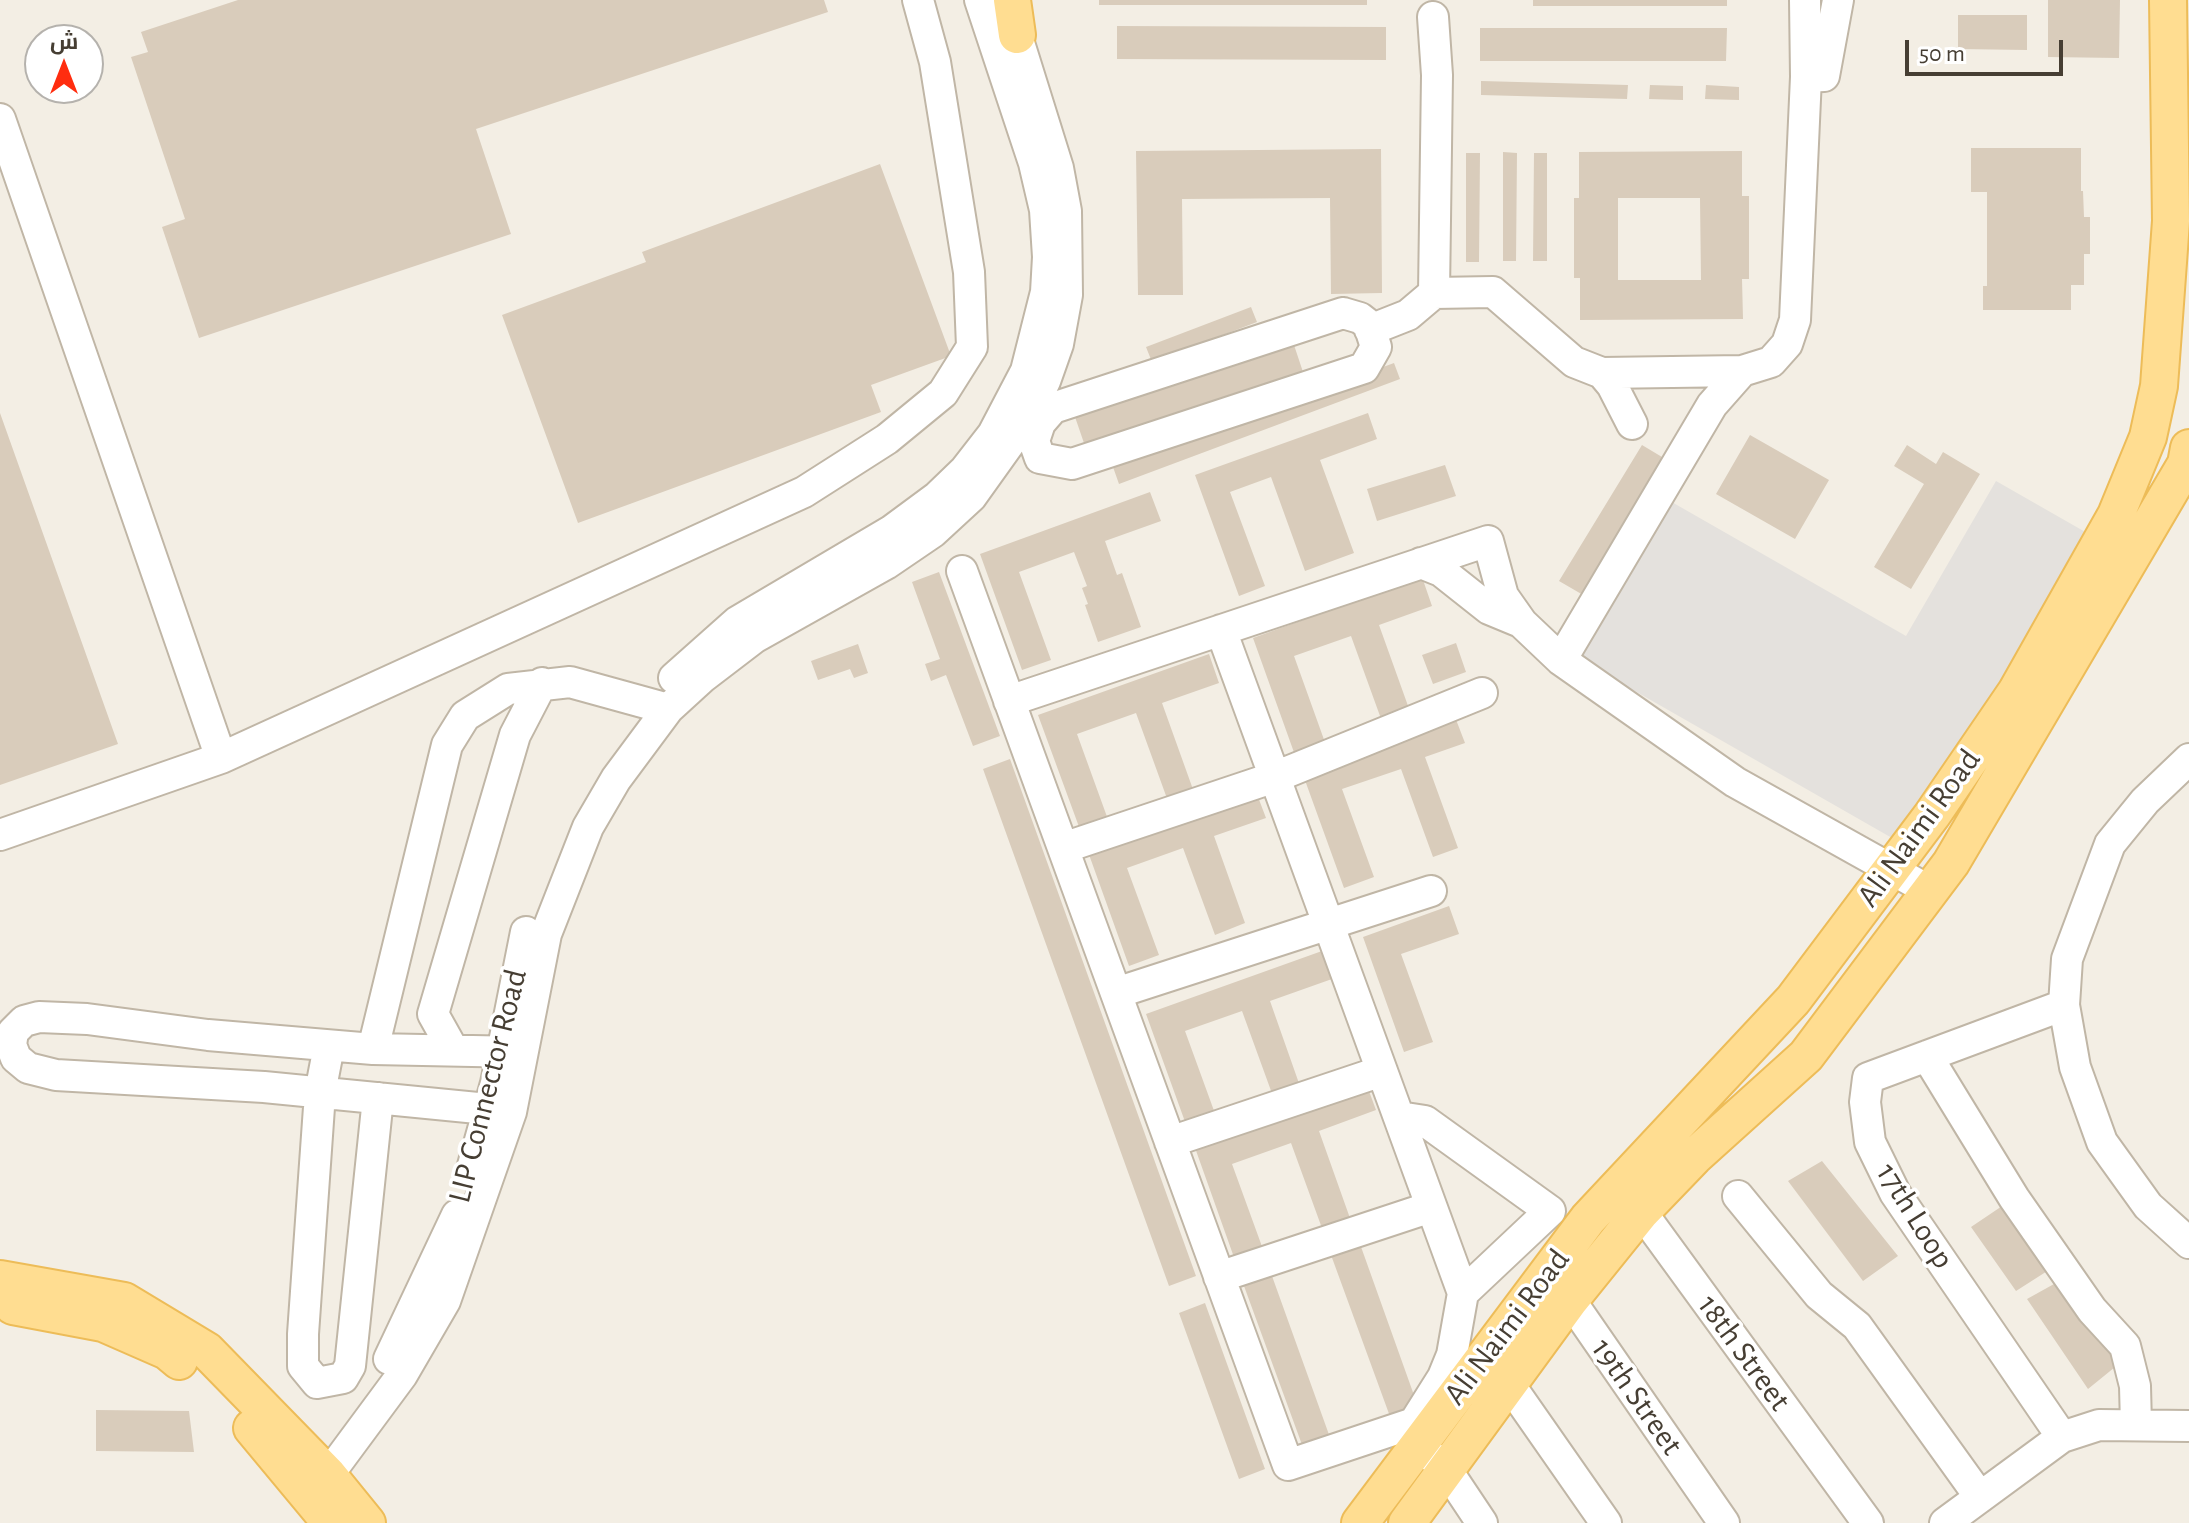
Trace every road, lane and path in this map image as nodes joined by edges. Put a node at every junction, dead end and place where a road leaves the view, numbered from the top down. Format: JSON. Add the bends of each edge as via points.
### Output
{"nodes":[{"id":1,"x":918,"y":0,"type":"edge"},
{"id":2,"x":980,"y":0,"type":"edge"},
{"id":3,"x":1006,"y":0,"type":"edge"},
{"id":4,"x":1805,"y":0,"type":"edge"},
{"id":5,"x":1838,"y":0,"type":"edge"},
{"id":6,"x":2168,"y":0,"type":"edge"},
{"id":7,"x":1431,"y":6,"type":"edge"},
{"id":8,"x":1015,"y":17,"type":"edge"},
{"id":9,"x":1806,"y":77,"type":"junction"},
{"id":10,"x":0,"y":119,"type":"edge"},
{"id":11,"x":2180,"y":221,"type":"edge"},
{"id":12,"x":1434,"y":293,"type":"junction"},
{"id":13,"x":1370,"y":330,"type":"junction"},
{"id":14,"x":1742,"y":371,"type":"junction"},
{"id":15,"x":1602,"y":373,"type":"junction"},
{"id":16,"x":1049,"y":395,"type":"junction"},
{"id":17,"x":1632,"y":424,"type":"dead end"},
{"id":18,"x":2189,"y":448,"type":"edge"},
{"id":19,"x":1421,"y":563,"type":"junction"},
{"id":20,"x":962,"y":571,"type":"dead end"},
{"id":21,"x":1522,"y":623,"type":"junction"},
{"id":22,"x":1221,"y":630,"type":"junction"},
{"id":23,"x":1561,"y":660,"type":"junction"},
{"id":24,"x":542,"y":683,"type":"junction"},
{"id":25,"x":1482,"y":693,"type":"dead end"},
{"id":26,"x":1009,"y":701,"type":"junction"},
{"id":27,"x":660,"y":707,"type":"junction"},
{"id":28,"x":221,"y":758,"type":"junction"},
{"id":29,"x":2189,"y":759,"type":"edge"},
{"id":30,"x":1275,"y":777,"type":"junction"},
{"id":31,"x":0,"y":835,"type":"edge"},
{"id":32,"x":1063,"y":848,"type":"junction"},
{"id":33,"x":1891,"y":869,"type":"junction"},
{"id":34,"x":1431,"y":891,"type":"dead end"},
{"id":35,"x":1930,"y":891,"type":"junction"},
{"id":36,"x":1328,"y":923,"type":"junction"},
{"id":37,"x":1116,"y":993,"type":"junction"},
{"id":38,"x":2064,"y":1005,"type":"junction"},
{"id":39,"x":329,"y":1046,"type":"junction"},
{"id":40,"x":452,"y":1048,"type":"junction"},
{"id":41,"x":373,"y":1049,"type":"junction"},
{"id":42,"x":513,"y":1051,"type":"junction"},
{"id":43,"x":1927,"y":1056,"type":"junction"},
{"id":44,"x":1382,"y":1071,"type":"junction"},
{"id":45,"x":320,"y":1093,"type":"junction"},
{"id":46,"x":378,"y":1098,"type":"junction"},
{"id":47,"x":500,"y":1111,"type":"junction"},
{"id":48,"x":1399,"y":1117,"type":"junction"},
{"id":49,"x":1170,"y":1142,"type":"junction"},
{"id":50,"x":1738,"y":1196,"type":"dead end"},
{"id":51,"x":1631,"y":1197,"type":"junction"},
{"id":52,"x":1431,"y":1207,"type":"junction"},
{"id":53,"x":2189,"y":1243,"type":"edge"},
{"id":54,"x":1219,"y":1277,"type":"junction"},
{"id":55,"x":1542,"y":1278,"type":"junction"},
{"id":56,"x":0,"y":1279,"type":"edge"},
{"id":57,"x":1463,"y":1293,"type":"junction"},
{"id":58,"x":1570,"y":1300,"type":"junction"},
{"id":59,"x":0,"y":1304,"type":"edge"},
{"id":60,"x":1481,"y":1359,"type":"junction"},
{"id":61,"x":1509,"y":1384,"type":"junction"},
{"id":62,"x":2136,"y":1425,"type":"junction"},
{"id":63,"x":2189,"y":1426,"type":"edge"},
{"id":64,"x":2062,"y":1437,"type":"junction"},
{"id":65,"x":1419,"y":1445,"type":"junction"},
{"id":66,"x":1446,"y":1469,"type":"junction"},
{"id":67,"x":316,"y":1475,"type":"junction"},
{"id":68,"x":1980,"y":1497,"type":"junction"},
{"id":69,"x":331,"y":1523,"type":"edge"},
{"id":70,"x":367,"y":1523,"type":"edge"},
{"id":71,"x":1360,"y":1523,"type":"edge"},
{"id":72,"x":1407,"y":1523,"type":"edge"},
{"id":73,"x":1482,"y":1523,"type":"edge"},
{"id":74,"x":1606,"y":1523,"type":"edge"},
{"id":75,"x":1724,"y":1523,"type":"edge"},
{"id":76,"x":1868,"y":1523,"type":"edge"},
{"id":77,"x":1945,"y":1523,"type":"edge"}],
"edges":[{"from":1,"to":28,"type":"street","via":[[935,62],[969,272],[972,347],[943,393],[887,439],[804,492]]},
{"from":2,"to":27,"type":"street","name":"LIP Connector Road","via":[[1034,163],[1047,242],[1038,332],[1011,404],[965,470],[937,497],[891,531],[737,622],[691,660]]},
{"from":3,"to":8,"type":"street","name":"LIP Connector Road"},
{"from":4,"to":9,"type":"street"},
{"from":5,"to":9,"type":"street","via":[[1824,76]]},
{"from":6,"to":11,"type":"main road","name":"Ali Naimi Road"},
{"from":7,"to":12,"type":"street","via":[[1437,75]]},
{"from":8,"to":16,"type":"street","name":"LIP Connector Road","via":[[1066,211],[1067,295]]},
{"from":9,"to":14,"type":"street","via":[[1795,320],[1787,344],[1771,362]]},
{"from":10,"to":28,"type":"street"},
{"from":11,"to":33,"type":"main road","name":"Ali Naimi Road","via":[[2148,437],[2116,515],[2016,692]]},
{"from":12,"to":13,"type":"street","via":[[1408,315]]},
{"from":12,"to":15,"type":"street","via":[[1493,292],[1574,362]]},
{"from":13,"to":16,"type":"street","via":[[1360,318],[1343,313]]},
{"from":13,"to":16,"type":"street","via":[[1376,347],[1364,368],[1072,464],[1040,458],[1034,441]]},
{"from":14,"to":15,"type":"street"},
{"from":14,"to":23,"type":"street","via":[[1712,405]]},
{"from":15,"to":17,"type":"street"},
{"from":16,"to":27,"type":"street","name":"LIP Connector Road","via":[[971,497],[933,532],[754,638]]},
{"from":18,"to":35,"type":"main road","name":"Ali Naimi Road","via":[[2186,464]]},
{"from":19,"to":21,"type":"street","via":[[1441,571],[1489,609]]},
{"from":19,"to":21,"type":"street","via":[[1488,541],[1503,596]]},
{"from":19,"to":22,"type":"street"},
{"from":20,"to":26,"type":"street"},
{"from":21,"to":23,"type":"street"},
{"from":22,"to":26,"type":"street"},
{"from":22,"to":30,"type":"street"},
{"from":23,"to":33,"type":"street","via":[[1735,782]]},
{"from":24,"to":27,"type":"street","via":[[570,682]]},
{"from":24,"to":40,"type":"street","via":[[515,735],[433,1014]]},
{"from":24,"to":41,"type":"street","via":[[508,689],[482,703],[465,716],[447,745]]},
{"from":25,"to":30,"type":"street"},
{"from":26,"to":32,"type":"street"},
{"from":27,"to":42,"type":"street","name":"LIP Connector Road","via":[[588,827],[567,876]]},
{"from":28,"to":31,"type":"street"},
{"from":29,"to":38,"type":"street","via":[[2110,844],[2067,959]]},
{"from":30,"to":32,"type":"street"},
{"from":30,"to":36,"type":"street"},
{"from":32,"to":37,"type":"street"},
{"from":33,"to":35,"type":"street"},
{"from":33,"to":51,"type":"main road","name":"Ali Naimi Road","via":[[1793,1000]]},
{"from":34,"to":36,"type":"street"},
{"from":35,"to":51,"type":"main road","name":"Ali Naimi Road","via":[[1806,1056],[1694,1157]]},
{"from":36,"to":37,"type":"street"},
{"from":36,"to":44,"type":"street"},
{"from":37,"to":49,"type":"street"},
{"from":38,"to":43,"type":"street","name":"17th Loop"},
{"from":38,"to":53,"type":"street","via":[[2075,1067],[2102,1142],[2148,1206]]},
{"from":39,"to":41,"type":"street"},
{"from":39,"to":45,"type":"street"},
{"from":39,"to":45,"type":"street","via":[[87,1019],[39,1017],[24,1021],[13,1032],[16,1058],[28,1068],[56,1075]]},
{"from":40,"to":41,"type":"street"},
{"from":40,"to":42,"type":"street"},
{"from":42,"to":47,"type":"street","name":"LIP Connector Road"},
{"from":43,"to":62,"type":"street","via":[[2014,1198],[2092,1310],[2125,1346],[2135,1386]]},
{"from":43,"to":64,"type":"street","name":"17th Loop","via":[[1868,1078],[1870,1142],[1895,1193]]},
{"from":44,"to":48,"type":"street"},
{"from":44,"to":49,"type":"street"},
{"from":45,"to":46,"type":"street"},
{"from":45,"to":46,"type":"street","via":[[303,1334],[303,1366],[317,1383],[343,1378],[350,1366]]},
{"from":46,"to":47,"type":"street"},
{"from":47,"to":67,"type":"street","name":"LIP Connector Road","via":[[445,1301],[402,1375]]},
{"from":48,"to":52,"type":"street"},
{"from":48,"to":57,"type":"street","via":[[1425,1121],[1550,1211]]},
{"from":49,"to":54,"type":"street"},
{"from":50,"to":68,"type":"street","via":[[1819,1295],[1857,1326]]},
{"from":51,"to":55,"type":"main road","name":"Ali Naimi Road"},
{"from":51,"to":58,"type":"main road","name":"Ali Naimi Road"},
{"from":51,"to":76,"type":"street","name":"18th Street"},
{"from":52,"to":54,"type":"street"},
{"from":52,"to":57,"type":"street"},
{"from":54,"to":57,"type":"street","via":[[1288,1465],[1414,1423],[1452,1355]]},
{"from":55,"to":58,"type":"street","name":"19th Street"},
{"from":55,"to":60,"type":"main road","name":"Ali Naimi Road"},
{"from":56,"to":67,"type":"main road","via":[[124,1301],[207,1351]]},
{"from":58,"to":61,"type":"main road","name":"Ali Naimi Road"},
{"from":58,"to":75,"type":"street","name":"19th Street"},
{"from":59,"to":67,"type":"main road","via":[[103,1323],[167,1351]]},
{"from":60,"to":61,"type":"street"},
{"from":60,"to":65,"type":"main road","name":"Ali Naimi Road"},
{"from":61,"to":66,"type":"main road","name":"Ali Naimi Road"},
{"from":61,"to":74,"type":"street"},
{"from":62,"to":63,"type":"street"},
{"from":62,"to":64,"type":"street","via":[[2099,1425]]},
{"from":64,"to":68,"type":"street"},
{"from":65,"to":66,"type":"street"},
{"from":65,"to":71,"type":"main road","name":"Ali Naimi Road"},
{"from":66,"to":72,"type":"main road","name":"Ali Naimi Road"},
{"from":66,"to":73,"type":"street"},
{"from":67,"to":69,"type":"main road"},
{"from":67,"to":70,"type":"main road"},
{"from":68,"to":77,"type":"street"}]}
